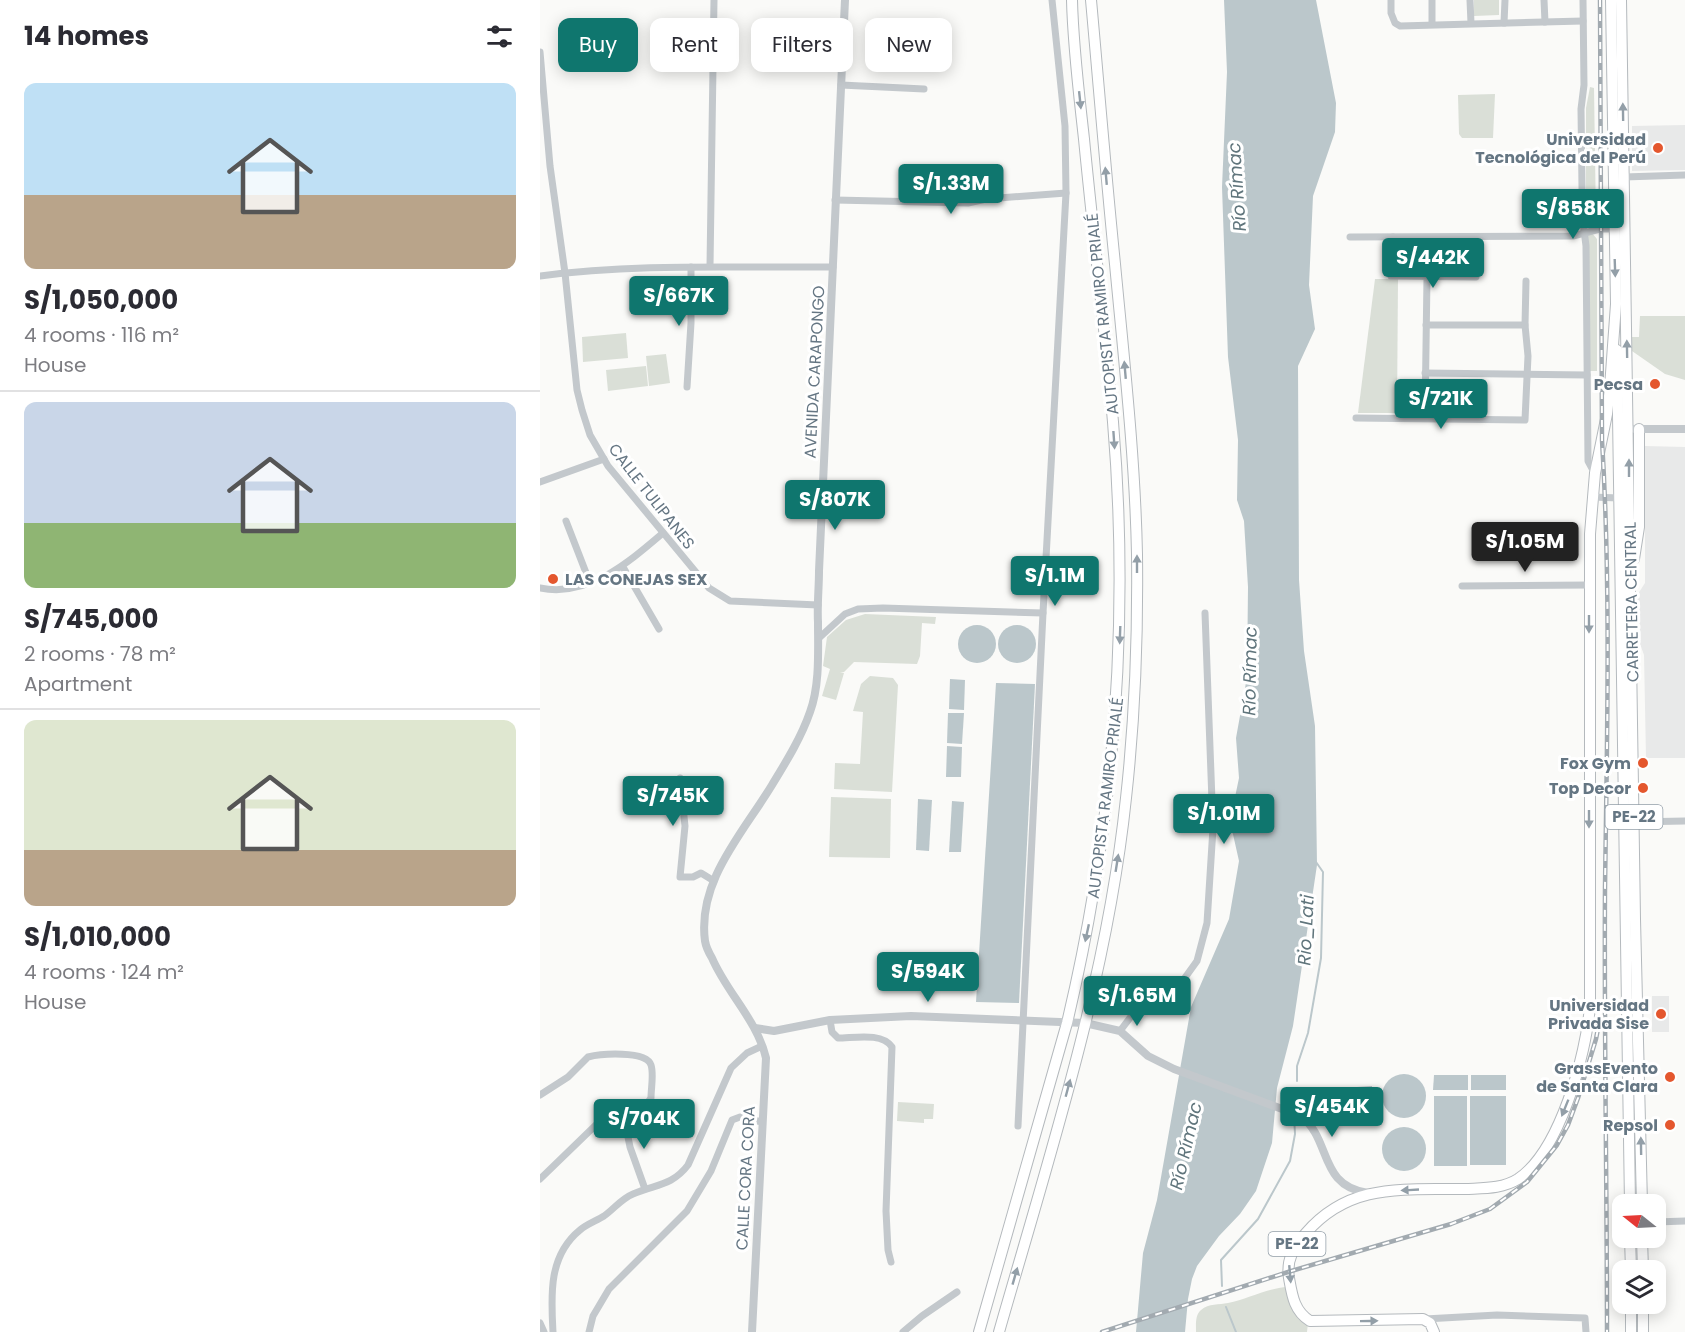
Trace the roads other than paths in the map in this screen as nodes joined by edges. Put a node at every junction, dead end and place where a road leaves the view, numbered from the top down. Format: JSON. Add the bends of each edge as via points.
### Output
{"nodes":[{"id":1,"x":714,"y":0,"type":"edge"},
{"id":2,"x":845,"y":0,"type":"edge"},
{"id":3,"x":1052,"y":0,"type":"edge"},
{"id":4,"x":1072,"y":0,"type":"edge"},
{"id":5,"x":1090,"y":0,"type":"edge"},
{"id":6,"x":1391,"y":0,"type":"edge"},
{"id":7,"x":1432,"y":0,"type":"edge"},
{"id":8,"x":1470,"y":0,"type":"edge"},
{"id":9,"x":1505,"y":0,"type":"edge"},
{"id":10,"x":1544,"y":0,"type":"edge"},
{"id":11,"x":1583,"y":0,"type":"edge"},
{"id":12,"x":1611,"y":0,"type":"edge"},
{"id":13,"x":1621,"y":0,"type":"edge"},
{"id":14,"x":1583,"y":21,"type":"junction"},
{"id":15,"x":1545,"y":22,"type":"junction"},
{"id":16,"x":1471,"y":23,"type":"junction"},
{"id":17,"x":1504,"y":23,"type":"junction"},
{"id":18,"x":1432,"y":24,"type":"junction"},
{"id":19,"x":540,"y":52,"type":"edge"},
{"id":20,"x":1617,"y":61,"type":"junction"},
{"id":21,"x":841,"y":85,"type":"junction"},
{"id":22,"x":924,"y":89,"type":"dead end"},
{"id":23,"x":1685,"y":175,"type":"edge"},
{"id":24,"x":1624,"y":177,"type":"junction"},
{"id":25,"x":1066,"y":193,"type":"junction"},
{"id":26,"x":836,"y":200,"type":"junction"},
{"id":27,"x":1619,"y":229,"type":"junction"},
{"id":28,"x":1585,"y":233,"type":"junction"},
{"id":29,"x":1350,"y":237,"type":"dead end"},
{"id":30,"x":1393,"y":237,"type":"junction"},
{"id":31,"x":710,"y":266,"type":"junction"},
{"id":32,"x":691,"y":267,"type":"junction"},
{"id":33,"x":833,"y":267,"type":"junction"},
{"id":34,"x":565,"y":273,"type":"junction"},
{"id":35,"x":540,"y":276,"type":"edge"},
{"id":36,"x":1427,"y":277,"type":"junction"},
{"id":37,"x":1476,"y":277,"type":"dead end"},
{"id":38,"x":1526,"y":281,"type":"dead end"},
{"id":39,"x":1616,"y":304,"type":"junction"},
{"id":40,"x":1426,"y":325,"type":"junction"},
{"id":41,"x":1525,"y":325,"type":"junction"},
{"id":42,"x":1425,"y":374,"type":"junction"},
{"id":43,"x":1527,"y":375,"type":"junction"},
{"id":44,"x":1587,"y":375,"type":"junction"},
{"id":45,"x":687,"y":387,"type":"dead end"},
{"id":46,"x":1425,"y":417,"type":"junction"},
{"id":47,"x":1356,"y":418,"type":"dead end"},
{"id":48,"x":1629,"y":429,"type":"junction"},
{"id":49,"x":1685,"y":429,"type":"edge"},
{"id":50,"x":1602,"y":440,"type":"junction"},
{"id":51,"x":604,"y":459,"type":"junction"},
{"id":52,"x":1595,"y":473,"type":"junction"},
{"id":53,"x":540,"y":482,"type":"edge"},
{"id":54,"x":1592,"y":497,"type":"junction"},
{"id":55,"x":1619,"y":498,"type":"junction"},
{"id":56,"x":566,"y":521,"type":"dead end"},
{"id":57,"x":663,"y":533,"type":"junction"},
{"id":58,"x":623,"y":567,"type":"junction"},
{"id":59,"x":590,"y":583,"type":"junction"},
{"id":60,"x":1589,"y":585,"type":"junction"},
{"id":61,"x":1462,"y":586,"type":"dead end"},
{"id":62,"x":540,"y":588,"type":"edge"},
{"id":63,"x":818,"y":605,"type":"junction"},
{"id":64,"x":1043,"y":613,"type":"junction"},
{"id":65,"x":1205,"y":613,"type":"dead end"},
{"id":66,"x":659,"y":629,"type":"dead end"},
{"id":67,"x":819,"y":638,"type":"junction"},
{"id":68,"x":680,"y":778,"type":"dead end"},
{"id":69,"x":1685,"y":821,"type":"edge"},
{"id":70,"x":1634,"y":822,"type":"junction"},
{"id":71,"x":714,"y":882,"type":"junction"},
{"id":72,"x":830,"y":1020,"type":"junction"},
{"id":73,"x":1024,"y":1020,"type":"junction"},
{"id":74,"x":1067,"y":1023,"type":"junction"},
{"id":75,"x":1085,"y":1023,"type":"junction"},
{"id":76,"x":755,"y":1028,"type":"junction"},
{"id":77,"x":774,"y":1031,"type":"junction"},
{"id":78,"x":1120,"y":1031,"type":"junction"},
{"id":79,"x":762,"y":1045,"type":"junction"},
{"id":80,"x":540,"y":1095,"type":"edge"},
{"id":81,"x":624,"y":1117,"type":"dead end"},
{"id":82,"x":762,"y":1122,"type":"junction"},
{"id":83,"x":1018,"y":1126,"type":"dead end"},
{"id":84,"x":540,"y":1179,"type":"edge"},
{"id":85,"x":645,"y":1189,"type":"junction"},
{"id":86,"x":1368,"y":1193,"type":"junction"},
{"id":87,"x":1630,"y":1194,"type":"edge"},
{"id":88,"x":1642,"y":1194,"type":"edge"},
{"id":89,"x":1685,"y":1221,"type":"edge"},
{"id":90,"x":1666,"y":1222,"type":"edge"},
{"id":91,"x":891,"y":1262,"type":"dead end"},
{"id":92,"x":957,"y":1292,"type":"dead end"},
{"id":93,"x":1631,"y":1314,"type":"edge"},
{"id":94,"x":1643,"y":1314,"type":"edge"},
{"id":95,"x":1423,"y":1320,"type":"junction"},
{"id":96,"x":540,"y":1323,"type":"edge"},
{"id":97,"x":544,"y":1332,"type":"edge"},
{"id":98,"x":553,"y":1332,"type":"edge"},
{"id":99,"x":589,"y":1332,"type":"edge"},
{"id":100,"x":752,"y":1332,"type":"edge"},
{"id":101,"x":903,"y":1332,"type":"edge"},
{"id":102,"x":979,"y":1332,"type":"edge"},
{"id":103,"x":999,"y":1332,"type":"edge"},
{"id":104,"x":1433,"y":1332,"type":"edge"},
{"id":105,"x":1586,"y":1332,"type":"edge"},
{"id":106,"x":1631,"y":1332,"type":"edge"},
{"id":107,"x":1643,"y":1332,"type":"edge"}],
"edges":[{"from":1,"to":31,"type":"street"},
{"from":2,"to":21,"type":"street","name":"AVENIDA CARAPONGO"},
{"from":3,"to":25,"type":"street","via":[[1065,126]]},
{"from":4,"to":74,"type":"main road","name":"AUTOPISTA RAMIRO PRIALÉ","one_way":true,"via":[[1112,412],[1121,581],[1117,705],[1107,808],[1093,902]]},
{"from":75,"to":5,"type":"main road","name":"AUTOPISTA RAMIRO PRIALÉ","one_way":true,"via":[[1108,924],[1126,802],[1137,639],[1130,425]]},
{"from":6,"to":18,"type":"street","via":[[1391,13],[1400,26]]},
{"from":7,"to":18,"type":"street"},
{"from":8,"to":16,"type":"street"},
{"from":9,"to":17,"type":"street"},
{"from":10,"to":15,"type":"street"},
{"from":11,"to":14,"type":"street"},
{"from":12,"to":20,"type":"main road","name":"CARRETERA CENTRAL","number":"PE-22"},
{"from":13,"to":20,"type":"main road","name":"CARRETERA CENTRAL","number":"PE-22"},
{"from":14,"to":15,"type":"street"},
{"from":14,"to":28,"type":"street","via":[[1581,178]]},
{"from":15,"to":17,"type":"street"},
{"from":16,"to":17,"type":"street"},
{"from":16,"to":18,"type":"street"},
{"from":19,"to":34,"type":"street","name":"CALLE TULIPANES"},
{"from":24,"to":20,"type":"main road","name":"CARRETERA CENTRAL","number":"PE-22","one_way":true},
{"from":20,"to":27,"type":"main road","name":"CARRETERA CENTRAL","number":"PE-22"},
{"from":21,"to":22,"type":"street"},
{"from":21,"to":26,"type":"street","name":"AVENIDA CARAPONGO"},
{"from":23,"to":24,"type":"street"},
{"from":24,"to":27,"type":"main road","name":"CARRETERA CENTRAL","number":"PE-22"},
{"from":25,"to":26,"type":"street","via":[[968,203]]},
{"from":25,"to":64,"type":"street"},
{"from":26,"to":33,"type":"street","name":"AVENIDA CARAPONGO"},
{"from":27,"to":28,"type":"street"},
{"from":27,"to":39,"type":"main road","name":"CARRETERA CENTRAL","number":"PE-22","one_way":true},
{"from":48,"to":27,"type":"main road","name":"CARRETERA CENTRAL","number":"PE-22","one_way":true},
{"from":28,"to":30,"type":"street"},
{"from":28,"to":44,"type":"street"},
{"from":29,"to":30,"type":"street"},
{"from":30,"to":36,"type":"street","via":[[1391,276]]},
{"from":31,"to":32,"type":"street"},
{"from":31,"to":33,"type":"street"},
{"from":32,"to":34,"type":"street"},
{"from":32,"to":45,"type":"street"},
{"from":33,"to":63,"type":"street","name":"AVENIDA CARAPONGO"},
{"from":34,"to":35,"type":"street"},
{"from":34,"to":51,"type":"street","name":"CALLE TULIPANES","via":[[577,390],[590,435]]},
{"from":36,"to":37,"type":"street"},
{"from":36,"to":40,"type":"street"},
{"from":38,"to":41,"type":"street"},
{"from":39,"to":48,"type":"main road","name":"CARRETERA CENTRAL"},
{"from":39,"to":50,"type":"main road","number":"PE-22"},
{"from":40,"to":41,"type":"street"},
{"from":40,"to":42,"type":"street"},
{"from":41,"to":43,"type":"street"},
{"from":42,"to":43,"type":"street"},
{"from":42,"to":46,"type":"street"},
{"from":43,"to":44,"type":"street"},
{"from":43,"to":46,"type":"street","via":[[1525,420]]},
{"from":44,"to":52,"type":"street","via":[[1588,461]]},
{"from":46,"to":47,"type":"street"},
{"from":48,"to":49,"type":"street"},
{"from":48,"to":50,"type":"street"},
{"from":48,"to":55,"type":"main road","name":"CARRETERA CENTRAL"},
{"from":70,"to":48,"type":"main road","name":"CARRETERA CENTRAL","number":"PE-22","one_way":true},
{"from":50,"to":52,"type":"main road","number":"PE-22"},
{"from":51,"to":53,"type":"street"},
{"from":51,"to":57,"type":"street","name":"CALLE TULIPANES"},
{"from":52,"to":54,"type":"main road","number":"PE-22"},
{"from":54,"to":55,"type":"street"},
{"from":54,"to":60,"type":"main road","number":"PE-22"},
{"from":55,"to":87,"type":"main road","name":"CARRETERA CENTRAL"},
{"from":56,"to":59,"type":"street"},
{"from":57,"to":58,"type":"street"},
{"from":57,"to":63,"type":"street","name":"CALLE TULIPANES","via":[[709,588],[730,602]]},
{"from":58,"to":59,"type":"street"},
{"from":58,"to":66,"type":"street"},
{"from":59,"to":62,"type":"street","via":[[570,589]]},
{"from":60,"to":61,"type":"street"},
{"from":60,"to":86,"type":"main road","number":"PE-22","one_way":true,"via":[[1590,1006],[1586,1044],[1571,1092],[1542,1152],[1511,1183],[1489,1188]]},
{"from":63,"to":67,"type":"street","name":"AVENIDA CARAPONGO"},
{"from":64,"to":67,"type":"street","via":[[858,609],[845,614]]},
{"from":64,"to":73,"type":"street"},
{"from":65,"to":78,"type":"street","via":[[1213,828],[1207,923],[1197,961],[1179,986],[1139,1006]]},
{"from":67,"to":71,"type":"street","name":"AVENIDA CARAPONGO","via":[[811,710],[795,746],[721,862]]},
{"from":68,"to":71,"type":"street","via":[[685,826],[680,877],[701,873]]},
{"from":69,"to":70,"type":"street"},
{"from":88,"to":70,"type":"main road","name":"CARRETERA CENTRAL","number":"PE-22","one_way":true},
{"from":71,"to":76,"type":"street","name":"AVENIDA CARAPONGO","via":[[705,909],[705,944],[719,976]]},
{"from":72,"to":73,"type":"street","via":[[911,1016]]},
{"from":72,"to":77,"type":"street"},
{"from":72,"to":91,"type":"street","via":[[832,1032],[838,1038],[881,1038],[892,1047],[886,1211]]},
{"from":73,"to":74,"type":"street"},
{"from":73,"to":83,"type":"street"},
{"from":74,"to":75,"type":"street"},
{"from":74,"to":102,"type":"main road","name":"AUTOPISTA RAMIRO PRIALÉ"},
{"from":75,"to":78,"type":"street"},
{"from":103,"to":75,"type":"main road","name":"AUTOPISTA RAMIRO PRIALÉ","one_way":true},
{"from":76,"to":77,"type":"street"},
{"from":76,"to":79,"type":"street","name":"CALLE CORA CORA"},
{"from":77,"to":79,"type":"street"},
{"from":78,"to":86,"type":"street","via":[[1144,1053],[1174,1069],[1300,1116],[1313,1129],[1336,1178],[1350,1189]]},
{"from":79,"to":82,"type":"street","name":"CALLE CORA CORA","via":[[766,1067]]},
{"from":79,"to":85,"type":"street","via":[[731,1068],[680,1176]]},
{"from":80,"to":84,"type":"street","via":[[568,1077],[588,1057],[640,1056],[651,1064],[650,1101],[602,1119]]},
{"from":81,"to":85,"type":"street"},
{"from":82,"to":99,"type":"street","via":[[732,1120],[711,1171],[687,1211],[609,1289],[593,1316]]},
{"from":82,"to":100,"type":"street","name":"CALLE CORA CORA"},
{"from":85,"to":98,"type":"street","via":[[621,1200],[569,1242],[552,1282]]},
{"from":86,"to":95,"type":"main road","number":"PE-22","one_way":true,"via":[[1324,1214],[1295,1247],[1288,1272],[1296,1306],[1314,1322]]},
{"from":89,"to":90,"type":"street"},
{"from":92,"to":101,"type":"street"},
{"from":93,"to":106,"type":"main road"},
{"from":94,"to":107,"type":"main road"},
{"from":95,"to":104,"type":"main road","via":[[1430,1323]]},
{"from":95,"to":105,"type":"street","via":[[1497,1315],[1585,1318]]},
{"from":96,"to":97,"type":"street"}]}
